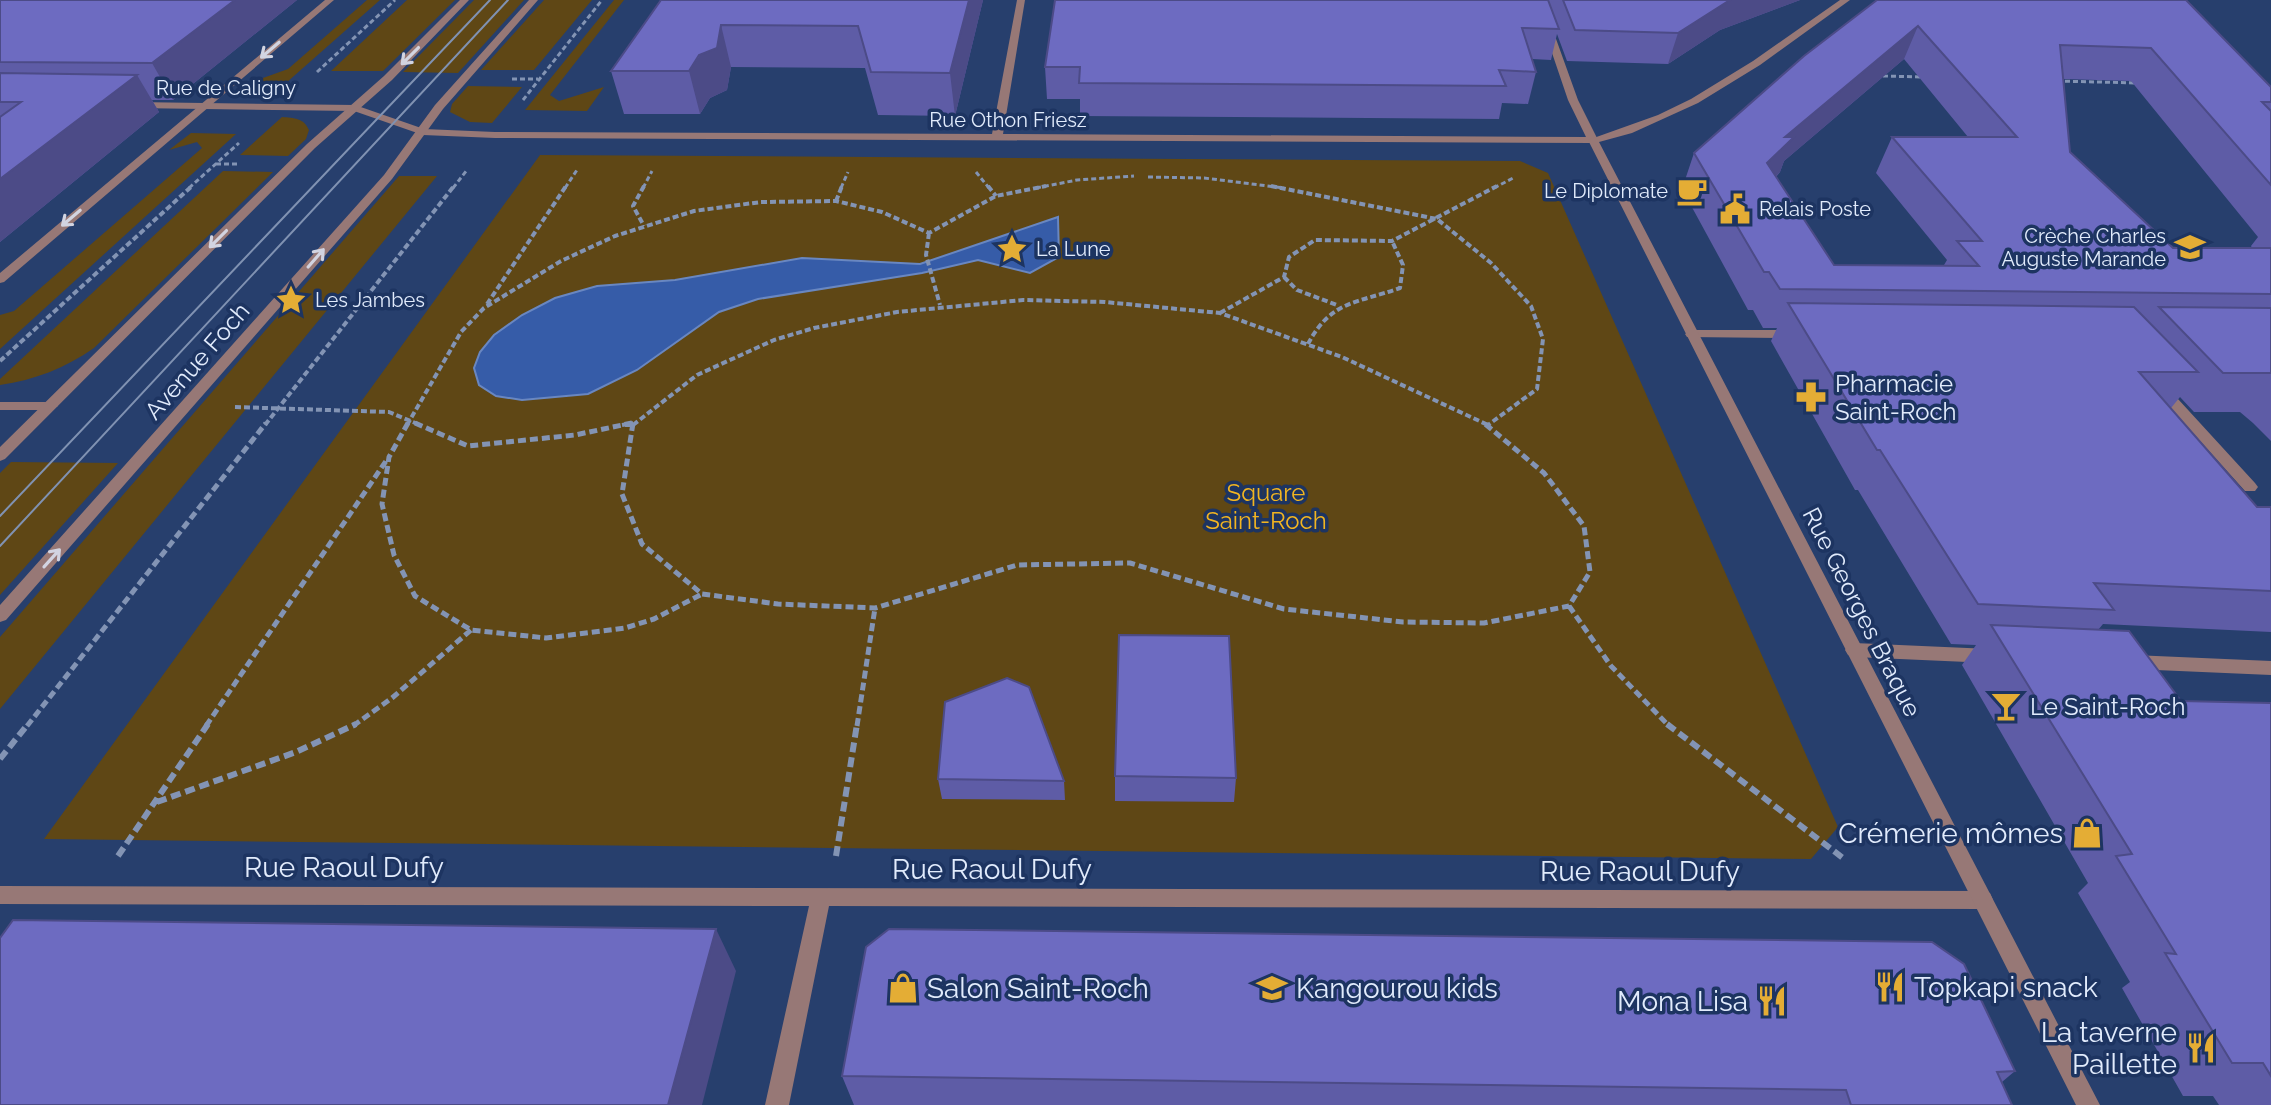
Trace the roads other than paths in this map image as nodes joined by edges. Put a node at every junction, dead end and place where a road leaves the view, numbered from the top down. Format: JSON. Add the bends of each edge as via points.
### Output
{"nodes":[{"id":1,"x":330,"y":0,"type":"edge"},
{"id":2,"x":465,"y":0,"type":"edge"},
{"id":3,"x":534,"y":0,"type":"edge"},
{"id":4,"x":1021,"y":0,"type":"edge"},
{"id":5,"x":1538,"y":0,"type":"edge"},
{"id":6,"x":1846,"y":0,"type":"edge"},
{"id":7,"x":116,"y":105,"type":"edge"},
{"id":8,"x":204,"y":106,"type":"junction"},
{"id":9,"x":355,"y":108,"type":"junction"},
{"id":10,"x":423,"y":132,"type":"junction"},
{"id":11,"x":997,"y":138,"type":"junction"},
{"id":12,"x":1593,"y":140,"type":"junction"},
{"id":13,"x":0,"y":279,"type":"edge"},
{"id":14,"x":1692,"y":334,"type":"junction"},
{"id":15,"x":1809,"y":335,"type":"edge"},
{"id":16,"x":2156,"y":383,"type":"edge"},
{"id":17,"x":0,"y":406,"type":"edge"},
{"id":18,"x":51,"y":406,"type":"junction"},
{"id":19,"x":0,"y":456,"type":"edge"},
{"id":20,"x":2250,"y":487,"type":"dead end"},
{"id":21,"x":0,"y":616,"type":"edge"},
{"id":22,"x":1854,"y":650,"type":"junction"},
{"id":23,"x":2011,"y":657,"type":"edge"},
{"id":24,"x":2118,"y":661,"type":"edge"},
{"id":25,"x":2271,"y":668,"type":"edge"},
{"id":26,"x":0,"y":895,"type":"edge"},
{"id":27,"x":821,"y":897,"type":"junction"},
{"id":28,"x":1983,"y":900,"type":"junction"},
{"id":29,"x":777,"y":1105,"type":"edge"},
{"id":30,"x":2088,"y":1105,"type":"edge"}],
"edges":[{"from":1,"to":8,"type":"street","one_way":true},
{"from":2,"to":9,"type":"street","one_way":true},
{"from":3,"to":10,"type":"street","name":"Avenue Foch"},
{"from":4,"to":11,"type":"street"},
{"from":5,"to":12,"type":"street","name":"Rue Georges Braque"},
{"from":6,"to":12,"type":"street","name":"Rue Othon Friesz","via":[[1698,101],[1633,131]]},
{"from":7,"to":8,"type":"street","name":"Rue de Caligny"},
{"from":8,"to":9,"type":"street","name":"Rue de Caligny"},
{"from":8,"to":13,"type":"street","one_way":true},
{"from":9,"to":10,"type":"street"},
{"from":9,"to":18,"type":"street","one_way":true},
{"from":10,"to":11,"type":"street","name":"Rue Othon Friesz"},
{"from":21,"to":10,"type":"street","name":"Avenue Foch","one_way":true},
{"from":11,"to":12,"type":"street","name":"Rue Othon Friesz"},
{"from":12,"to":14,"type":"street","name":"Rue Georges Braque"},
{"from":14,"to":15,"type":"street"},
{"from":14,"to":22,"type":"street","name":"Rue Georges Braque"},
{"from":16,"to":20,"type":"street"},
{"from":17,"to":18,"type":"street"},
{"from":18,"to":19,"type":"street"},
{"from":22,"to":23,"type":"street"},
{"from":22,"to":28,"type":"street","name":"Rue Georges Braque"},
{"from":24,"to":25,"type":"street"},
{"from":26,"to":27,"type":"street","name":"Rue Raoul Dufy"},
{"from":27,"to":28,"type":"street","name":"Rue Raoul Dufy"},
{"from":27,"to":29,"type":"street"},
{"from":28,"to":30,"type":"street","name":"Rue Georges Braque"}]}
